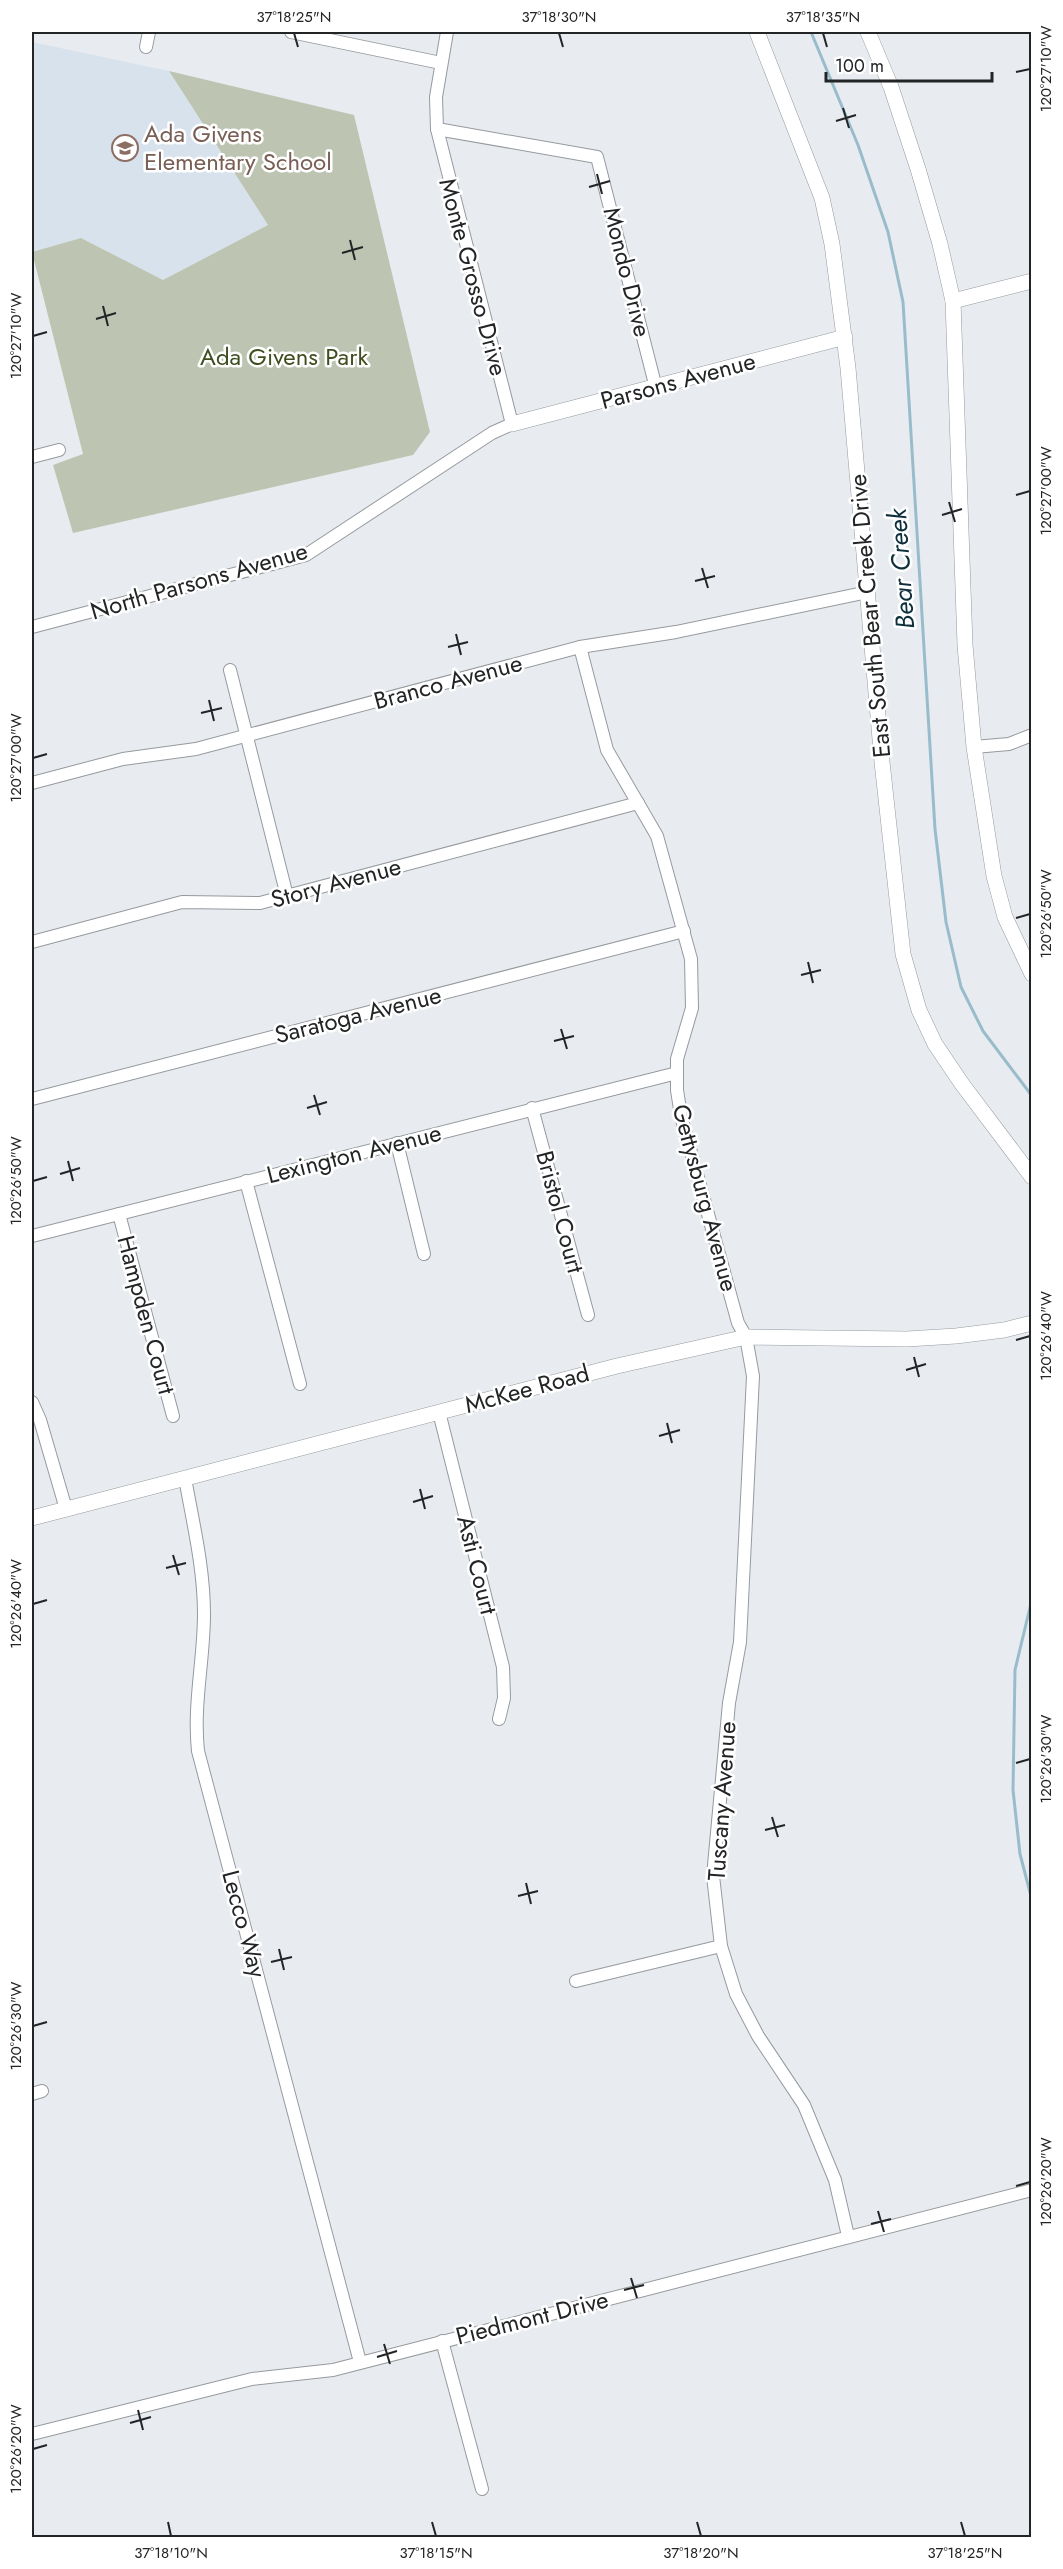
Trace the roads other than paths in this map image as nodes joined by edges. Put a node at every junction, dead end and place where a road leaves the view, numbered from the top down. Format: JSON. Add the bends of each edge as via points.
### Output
{"nodes":[{"id":1,"x":149,"y":32,"type":"edge"},
{"id":2,"x":291,"y":32,"type":"edge"},
{"id":3,"x":447,"y":32,"type":"edge"},
{"id":4,"x":757,"y":32,"type":"edge"},
{"id":5,"x":868,"y":32,"type":"edge"},
{"id":6,"x":146,"y":47,"type":"dead end"},
{"id":7,"x":441,"y":63,"type":"junction"},
{"id":8,"x":436,"y":129,"type":"junction"},
{"id":9,"x":1032,"y":280,"type":"edge"},
{"id":10,"x":953,"y":301,"type":"junction"},
{"id":11,"x":844,"y":336,"type":"junction"},
{"id":12,"x":656,"y":388,"type":"junction"},
{"id":13,"x":512,"y":424,"type":"junction"},
{"id":14,"x":59,"y":450,"type":"dead end"},
{"id":15,"x":32,"y":457,"type":"edge"},
{"id":16,"x":868,"y":592,"type":"junction"},
{"id":17,"x":32,"y":627,"type":"edge"},
{"id":18,"x":580,"y":647,"type":"junction"},
{"id":19,"x":230,"y":670,"type":"dead end"},
{"id":20,"x":247,"y":735,"type":"junction"},
{"id":21,"x":1032,"y":735,"type":"edge"},
{"id":22,"x":974,"y":747,"type":"junction"},
{"id":23,"x":32,"y":783,"type":"edge"},
{"id":24,"x":638,"y":803,"type":"junction"},
{"id":25,"x":287,"y":896,"type":"junction"},
{"id":26,"x":684,"y":931,"type":"junction"},
{"id":27,"x":32,"y":942,"type":"edge"},
{"id":28,"x":1032,"y":974,"type":"edge"},
{"id":29,"x":677,"y":1072,"type":"junction"},
{"id":30,"x":32,"y":1099,"type":"edge"},
{"id":31,"x":532,"y":1108,"type":"junction"},
{"id":32,"x":398,"y":1143,"type":"junction"},
{"id":33,"x":1032,"y":1176,"type":"edge"},
{"id":34,"x":246,"y":1181,"type":"junction"},
{"id":35,"x":119,"y":1214,"type":"junction"},
{"id":36,"x":32,"y":1236,"type":"edge"},
{"id":37,"x":424,"y":1254,"type":"dead end"},
{"id":38,"x":588,"y":1316,"type":"dead end"},
{"id":39,"x":1032,"y":1323,"type":"edge"},
{"id":40,"x":746,"y":1337,"type":"junction"},
{"id":41,"x":300,"y":1384,"type":"dead end"},
{"id":42,"x":32,"y":1402,"type":"edge"},
{"id":43,"x":439,"y":1412,"type":"junction"},
{"id":44,"x":173,"y":1416,"type":"dead end"},
{"id":45,"x":185,"y":1478,"type":"junction"},
{"id":46,"x":66,"y":1509,"type":"junction"},
{"id":47,"x":32,"y":1518,"type":"edge"},
{"id":48,"x":500,"y":1719,"type":"dead end"},
{"id":49,"x":721,"y":1946,"type":"junction"},
{"id":50,"x":576,"y":1981,"type":"dead end"},
{"id":51,"x":1032,"y":2190,"type":"edge"},
{"id":52,"x":848,"y":2236,"type":"junction"},
{"id":53,"x":442,"y":2341,"type":"junction"},
{"id":54,"x":360,"y":2362,"type":"junction"},
{"id":55,"x":32,"y":2434,"type":"edge"},
{"id":56,"x":482,"y":2489,"type":"dead end"}],
"edges":[{"from":1,"to":6,"type":"street"},
{"from":2,"to":7,"type":"street"},
{"from":3,"to":7,"type":"street","name":"Monte Grosso Drive"},
{"from":4,"to":11,"type":"street","name":"East South Bear Creek Drive","via":[[822,198]]},
{"from":5,"to":10,"type":"street","via":[[918,169]]},
{"from":7,"to":8,"type":"street","name":"Monte Grosso Drive"},
{"from":8,"to":12,"type":"street","name":"Mondo Drive","via":[[597,156]]},
{"from":8,"to":13,"type":"street","name":"Monte Grosso Drive"},
{"from":9,"to":10,"type":"street"},
{"from":10,"to":22,"type":"street","via":[[965,645]]},
{"from":11,"to":12,"type":"street","name":"Parsons Avenue"},
{"from":11,"to":16,"type":"street","name":"East South Bear Creek Drive"},
{"from":12,"to":13,"type":"street","name":"Parsons Avenue"},
{"from":13,"to":17,"type":"street","name":"North Parsons Avenue","via":[[492,433],[306,555]]},
{"from":14,"to":15,"type":"street"},
{"from":16,"to":18,"type":"street","name":"Branco Avenue","via":[[676,632]]},
{"from":16,"to":33,"type":"street","name":"East South Bear Creek Drive","via":[[897,916],[912,987],[935,1044]]},
{"from":18,"to":20,"type":"street","name":"Branco Avenue"},
{"from":18,"to":24,"type":"street","name":"Gettysburg Avenue","via":[[607,750]]},
{"from":19,"to":20,"type":"street"},
{"from":20,"to":23,"type":"street","name":"Branco Avenue","via":[[196,749],[123,759]]},
{"from":20,"to":25,"type":"street"},
{"from":21,"to":22,"type":"street","via":[[1009,744]]},
{"from":22,"to":28,"type":"street","via":[[994,876],[1005,917]]},
{"from":24,"to":25,"type":"street","name":"Story Avenue"},
{"from":24,"to":26,"type":"street","name":"Gettysburg Avenue","via":[[657,836]]},
{"from":25,"to":27,"type":"street","name":"Story Avenue","via":[[245,904],[182,902]]},
{"from":26,"to":29,"type":"street","name":"Gettysburg Avenue","via":[[694,973],[692,1008]]},
{"from":26,"to":30,"type":"street","name":"Saratoga Avenue"},
{"from":29,"to":31,"type":"street","name":"Lexington Avenue"},
{"from":29,"to":40,"type":"street","name":"Gettysburg Avenue","via":[[681,1116],[738,1323]]},
{"from":31,"to":32,"type":"street","name":"Lexington Avenue"},
{"from":31,"to":38,"type":"street","name":"Bristol Court"},
{"from":32,"to":34,"type":"street","name":"Lexington Avenue"},
{"from":32,"to":37,"type":"street"},
{"from":34,"to":35,"type":"street","name":"Lexington Avenue"},
{"from":34,"to":41,"type":"street"},
{"from":35,"to":36,"type":"street","name":"Lexington Avenue"},
{"from":35,"to":44,"type":"street","name":"Hampden Court"},
{"from":39,"to":40,"type":"street","name":"McKee Road","via":[[1004,1330],[907,1339]]},
{"from":40,"to":43,"type":"street","name":"McKee Road","via":[[617,1365]]},
{"from":40,"to":49,"type":"street","name":"Tuscany Avenue","via":[[753,1392],[740,1642],[729,1703],[713,1876]]},
{"from":42,"to":46,"type":"street"},
{"from":43,"to":45,"type":"street","name":"McKee Road"},
{"from":43,"to":48,"type":"street","name":"Asti Court","via":[[502,1667],[504,1698]]},
{"from":45,"to":46,"type":"street","name":"McKee Road"},
{"from":45,"to":54,"type":"street","name":"Lecco Way","via":[[202,1575],[203,1634],[195,1715],[198,1751]]},
{"from":46,"to":47,"type":"street","name":"McKee Road"},
{"from":49,"to":50,"type":"street"},
{"from":49,"to":52,"type":"street","name":"Tuscany Avenue","via":[[746,2016],[804,2106],[825,2153]]},
{"from":51,"to":52,"type":"street","name":"Piedmont Drive"},
{"from":52,"to":53,"type":"street","name":"Piedmont Drive"},
{"from":53,"to":54,"type":"street","name":"Piedmont Drive"},
{"from":53,"to":56,"type":"street"},
{"from":54,"to":55,"type":"street","name":"Piedmont Drive","via":[[333,2370],[252,2379]]}]}
